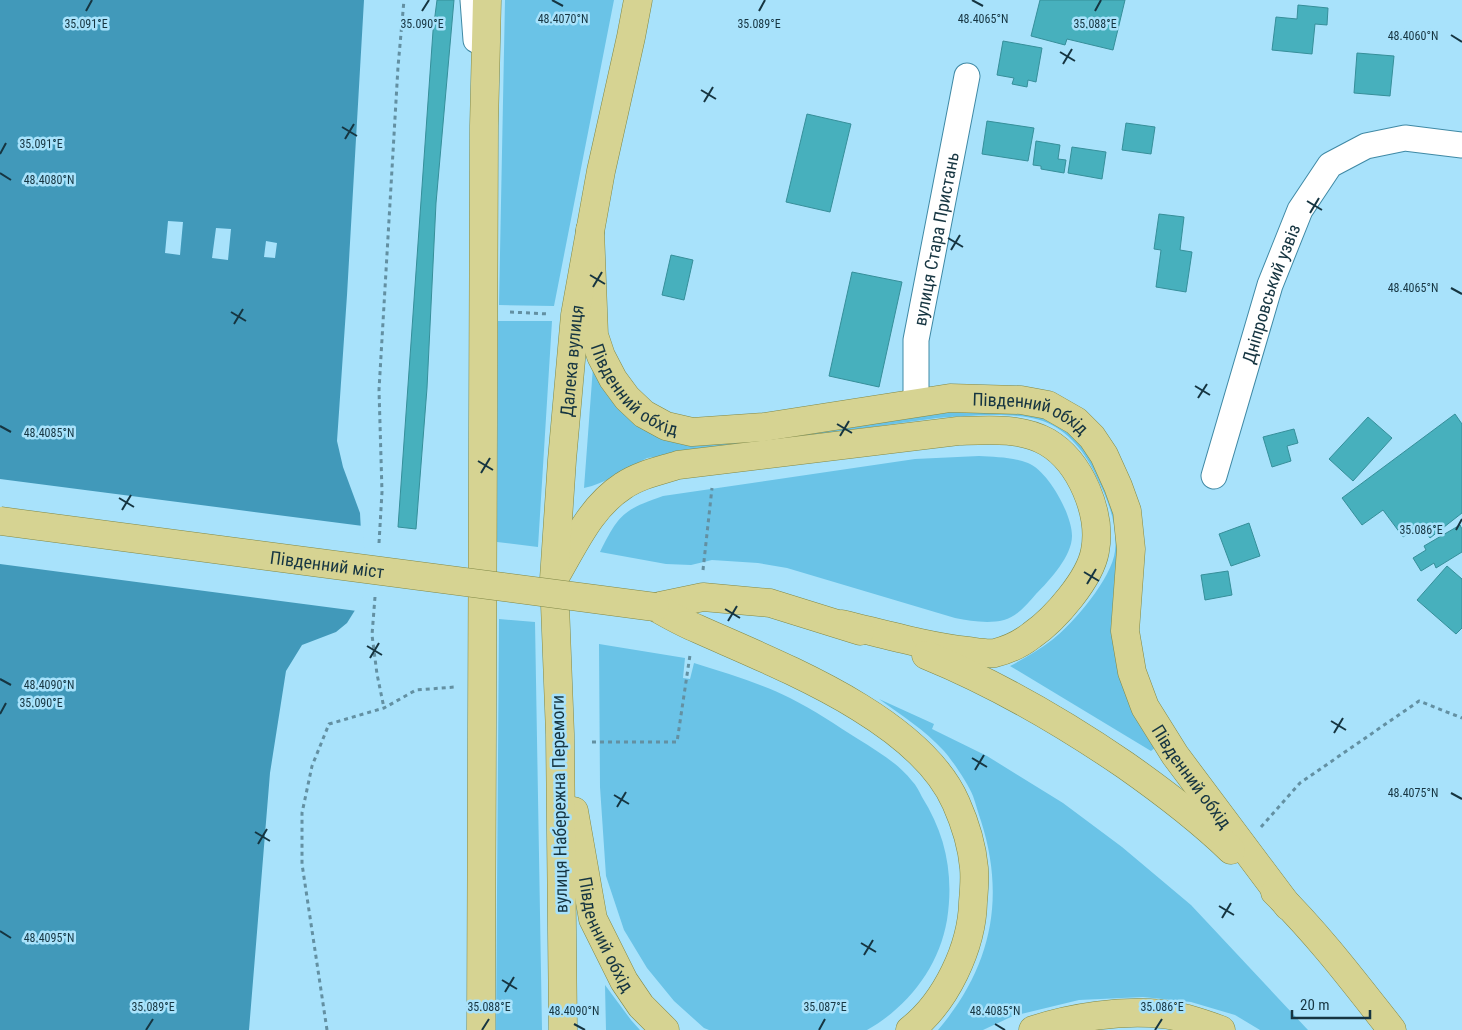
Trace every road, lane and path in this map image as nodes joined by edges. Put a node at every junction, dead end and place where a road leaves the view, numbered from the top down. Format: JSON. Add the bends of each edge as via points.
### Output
{"nodes":[{"id":1,"x":404,"y":0,"type":"edge"},
{"id":2,"x":472,"y":0,"type":"edge"},
{"id":3,"x":487,"y":0,"type":"edge"},
{"id":4,"x":640,"y":0,"type":"edge"},
{"id":5,"x":485,"y":75,"type":"junction"},
{"id":6,"x":967,"y":76,"type":"dead end"},
{"id":7,"x":1462,"y":145,"type":"edge"},
{"id":8,"x":590,"y":230,"type":"junction"},
{"id":9,"x":916,"y":402,"type":"junction"},
{"id":10,"x":1214,"y":476,"type":"dead end"},
{"id":11,"x":713,"y":482,"type":"dead end"},
{"id":12,"x":0,"y":521,"type":"edge"},
{"id":13,"x":378,"y":549,"type":"dead end"},
{"id":14,"x":702,"y":570,"type":"dead end"},
{"id":15,"x":554,"y":579,"type":"junction"},
{"id":16,"x":376,"y":587,"type":"dead end"},
{"id":17,"x":654,"y":607,"type":"junction"},
{"id":18,"x":842,"y":624,"type":"junction"},
{"id":19,"x":690,"y":655,"type":"dead end"},
{"id":20,"x":483,"y":684,"type":"junction"},
{"id":21,"x":384,"y":708,"type":"junction"},
{"id":22,"x":1462,"y":718,"type":"edge"},
{"id":23,"x":560,"y":734,"type":"junction"},
{"id":24,"x":592,"y":742,"type":"dead end"},
{"id":25,"x":1261,"y":827,"type":"dead end"},
{"id":26,"x":1288,"y":906,"type":"junction"},
{"id":27,"x":327,"y":1030,"type":"edge"},
{"id":28,"x":481,"y":1030,"type":"edge"},
{"id":29,"x":563,"y":1030,"type":"edge"},
{"id":30,"x":665,"y":1030,"type":"edge"},
{"id":31,"x":910,"y":1030,"type":"edge"},
{"id":32,"x":1033,"y":1030,"type":"edge"},
{"id":33,"x":1221,"y":1030,"type":"edge"},
{"id":34,"x":1392,"y":1030,"type":"edge"}],
"edges":[{"from":1,"to":13,"type":"path","via":[[379,390],[382,492]]},
{"from":2,"to":5,"type":"street","via":[[476,42]]},
{"from":3,"to":5,"type":"main road"},
{"from":4,"to":8,"type":"main road","name":"Далека вулиця"},
{"from":5,"to":20,"type":"main road"},
{"from":6,"to":9,"type":"street","name":"вулиця Стара Пристань","via":[[916,340]]},
{"from":7,"to":10,"type":"street","name":"Дніпровський узвіз","via":[[1405,138],[1366,146],[1330,165],[1300,210],[1270,285]]},
{"from":8,"to":9,"type":"main road","name":"Південний обхід","via":[[594,334],[601,356],[627,398],[644,414],[666,426],[692,432],[764,427]]},
{"from":8,"to":15,"type":"main road","name":"Далека вулиця","via":[[570,361]]},
{"from":9,"to":26,"type":"main road","name":"Південний обхід","via":[[950,398],[1021,400],[1048,405],[1063,412],[1092,437],[1111,471],[1127,512],[1131,549],[1125,631],[1132,672],[1145,707],[1175,755]]},
{"from":11,"to":14,"type":"path"},
{"from":12,"to":17,"type":"main road","name":"Південний міст","bridge":true},
{"from":15,"to":18,"type":"main road","name":"Південний обхід","via":[[605,500],[624,485],[678,465],[958,431],[1003,430],[1048,442],[1078,474],[1094,509],[1095,553],[1087,573],[1064,604],[1032,635],[993,653],[938,648]]},
{"from":15,"to":23,"type":"main road","name":"вулиця Набережна Перемоги"},
{"from":16,"to":21,"type":"path","via":[[372,635]]},
{"from":17,"to":18,"type":"main road","name":"Південний обхід","via":[[703,597],[770,603]]},
{"from":17,"to":31,"type":"main road","via":[[821,684],[882,722],[918,751],[956,801],[967,832],[974,869],[968,942],[936,1004]]},
{"from":18,"to":26,"type":"main road","name":"Південний обхід","via":[[968,672],[1096,745],[1158,788],[1218,837]]},
{"from":19,"to":24,"type":"path","via":[[677,742]]},
{"from":20,"to":21,"type":"path","via":[[416,690]]},
{"from":20,"to":28,"type":"main road"},
{"from":21,"to":27,"type":"path","via":[[329,724],[312,766],[302,813],[302,864]]},
{"from":22,"to":25,"type":"path","via":[[1419,701],[1300,783]]},
{"from":23,"to":29,"type":"main road","name":"вулиця Набережна Перемоги"},
{"from":23,"to":30,"type":"main road","name":"Південний обхід","via":[[593,919],[624,981],[641,1006]]},
{"from":26,"to":34,"type":"main road","name":"Південний обхід"},
{"from":32,"to":33,"type":"main road","via":[[1113,1014],[1162,1014]]}]}
